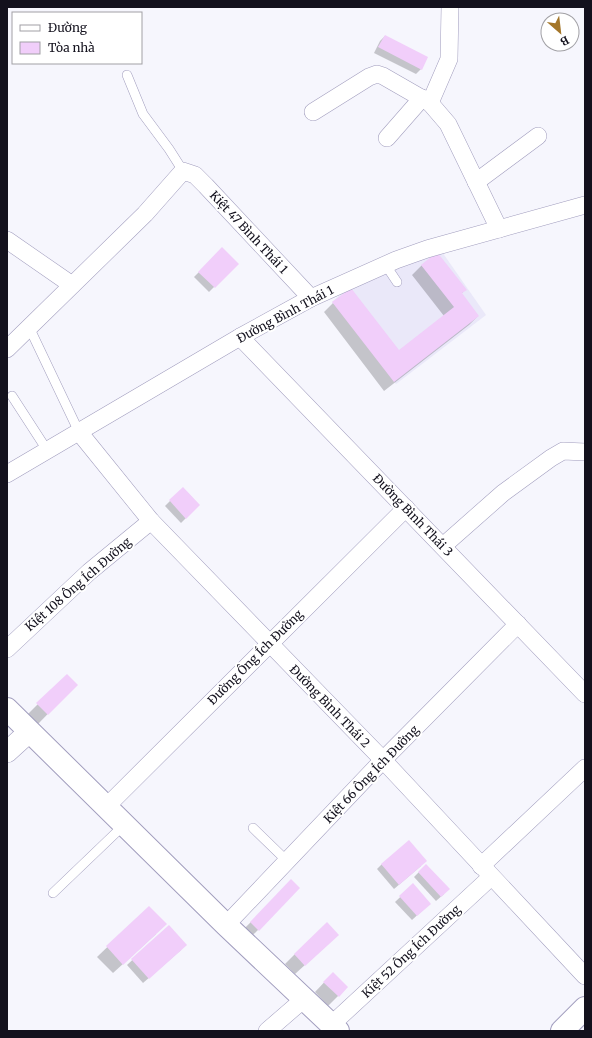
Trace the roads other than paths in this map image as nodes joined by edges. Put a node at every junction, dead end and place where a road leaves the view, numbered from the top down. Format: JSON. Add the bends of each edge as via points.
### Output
{"nodes":[{"id":1,"x":450,"y":7,"type":"edge"},
{"id":2,"x":127,"y":75,"type":"dead end"},
{"id":3,"x":426,"y":101,"type":"junction"},
{"id":4,"x":313,"y":112,"type":"dead end"},
{"id":5,"x":538,"y":136,"type":"dead end"},
{"id":6,"x":387,"y":138,"type":"dead end"},
{"id":7,"x":184,"y":171,"type":"junction"},
{"id":8,"x":476,"y":182,"type":"junction"},
{"id":9,"x":585,"y":205,"type":"edge"},
{"id":10,"x":499,"y":229,"type":"junction"},
{"id":11,"x":7,"y":240,"type":"edge"},
{"id":12,"x":385,"y":264,"type":"junction"},
{"id":13,"x":397,"y":282,"type":"dead end"},
{"id":14,"x":72,"y":285,"type":"junction"},
{"id":15,"x":311,"y":298,"type":"junction"},
{"id":16,"x":28,"y":327,"type":"junction"},
{"id":17,"x":240,"y":337,"type":"junction"},
{"id":18,"x":7,"y":349,"type":"edge"},
{"id":19,"x":12,"y":396,"type":"dead end"},
{"id":20,"x":79,"y":432,"type":"junction"},
{"id":21,"x":47,"y":450,"type":"junction"},
{"id":22,"x":585,"y":452,"type":"edge"},
{"id":23,"x":7,"y":474,"type":"edge"},
{"id":24,"x":406,"y":508,"type":"junction"},
{"id":25,"x":151,"y":521,"type":"junction"},
{"id":26,"x":443,"y":546,"type":"junction"},
{"id":27,"x":518,"y":624,"type":"junction"},
{"id":28,"x":269,"y":643,"type":"junction"},
{"id":29,"x":7,"y":649,"type":"edge"},
{"id":30,"x":585,"y":694,"type":"edge"},
{"id":31,"x":7,"y":709,"type":"edge"},
{"id":32,"x":29,"y":732,"type":"junction"},
{"id":33,"x":7,"y":752,"type":"edge"},
{"id":34,"x":383,"y":760,"type":"junction"},
{"id":35,"x":585,"y":768,"type":"edge"},
{"id":36,"x":106,"y":807,"type":"junction"},
{"id":37,"x":124,"y":825,"type":"junction"},
{"id":38,"x":253,"y":828,"type":"dead end"},
{"id":39,"x":287,"y":861,"type":"junction"},
{"id":40,"x":486,"y":871,"type":"junction"},
{"id":41,"x":53,"y":893,"type":"dead end"},
{"id":42,"x":226,"y":925,"type":"junction"},
{"id":43,"x":585,"y":976,"type":"edge"},
{"id":44,"x":304,"y":998,"type":"junction"},
{"id":45,"x":585,"y":1008,"type":"edge"},
{"id":46,"x":335,"y":1028,"type":"edge"},
{"id":47,"x":267,"y":1031,"type":"edge"},
{"id":48,"x":562,"y":1031,"type":"edge"}],
"edges":[{"from":1,"to":3,"type":"street","via":[[449,59]]},
{"from":2,"to":7,"type":"lane","via":[[143,114]]},
{"from":3,"to":4,"type":"street","via":[[377,74],[368,77]]},
{"from":3,"to":6,"type":"street"},
{"from":3,"to":8,"type":"street","via":[[448,124]]},
{"from":5,"to":8,"type":"street"},
{"from":7,"to":14,"type":"street","via":[[145,214]]},
{"from":7,"to":15,"type":"street","name":"Kiệt 47 Bình Thái 1","via":[[195,175],[206,186]]},
{"from":8,"to":10,"type":"street"},
{"from":9,"to":10,"type":"street","name":"Đường Bình Thái 1"},
{"from":10,"to":12,"type":"street","name":"Đường Bình Thái 1","via":[[427,249]]},
{"from":11,"to":14,"type":"street"},
{"from":12,"to":13,"type":"lane"},
{"from":12,"to":15,"type":"street","name":"Đường Bình Thái 1"},
{"from":14,"to":16,"type":"street"},
{"from":15,"to":17,"type":"street","name":"Đường Bình Thái 1"},
{"from":16,"to":18,"type":"street"},
{"from":16,"to":20,"type":"lane"},
{"from":17,"to":20,"type":"street","name":"Đường Bình Thái 1"},
{"from":17,"to":24,"type":"street","name":"Đường Bình Thái 3"},
{"from":19,"to":21,"type":"lane"},
{"from":20,"to":21,"type":"street","name":"Đường Bình Thái 1"},
{"from":20,"to":25,"type":"street","name":"Đường Bình Thái 2"},
{"from":21,"to":23,"type":"street","name":"Đường Bình Thái 1"},
{"from":22,"to":26,"type":"street","via":[[563,451],[551,458],[503,493]]},
{"from":24,"to":26,"type":"street","name":"Đường Bình Thái 3"},
{"from":24,"to":28,"type":"street","name":"Đường Ông Ích Đường"},
{"from":25,"to":28,"type":"street","name":"Đường Bình Thái 2"},
{"from":25,"to":29,"type":"street","name":"Kiệt 108 Ông Ích Đường","via":[[89,572]]},
{"from":26,"to":27,"type":"street","name":"Đường Bình Thái 3"},
{"from":27,"to":30,"type":"street","name":"Đường Bình Thái 3"},
{"from":27,"to":34,"type":"street","name":"Kiệt 66 Ông Ích Đường"},
{"from":28,"to":34,"type":"street","name":"Đường Bình Thái 2"},
{"from":28,"to":36,"type":"street","name":"Đường Ông Ích Đường"},
{"from":31,"to":32,"type":"main road"},
{"from":32,"to":33,"type":"street"},
{"from":32,"to":36,"type":"main road"},
{"from":34,"to":39,"type":"street","name":"Kiệt 66 Ông Ích Đường"},
{"from":34,"to":40,"type":"street","name":"Đường Bình Thái 2"},
{"from":35,"to":40,"type":"street","name":"Kiệt 52 Ông Ích Đường"},
{"from":36,"to":37,"type":"main road"},
{"from":37,"to":41,"type":"lane"},
{"from":37,"to":42,"type":"main road"},
{"from":38,"to":39,"type":"lane"},
{"from":39,"to":42,"type":"street","name":"Kiệt 66 Ông Ích Đường"},
{"from":40,"to":43,"type":"street","name":"Đường Bình Thái 2"},
{"from":40,"to":46,"type":"street","name":"Kiệt 52 Ông Ích Đường"},
{"from":42,"to":44,"type":"main road"},
{"from":44,"to":46,"type":"main road"},
{"from":44,"to":47,"type":"street"},
{"from":45,"to":48,"type":"main road"}]}
